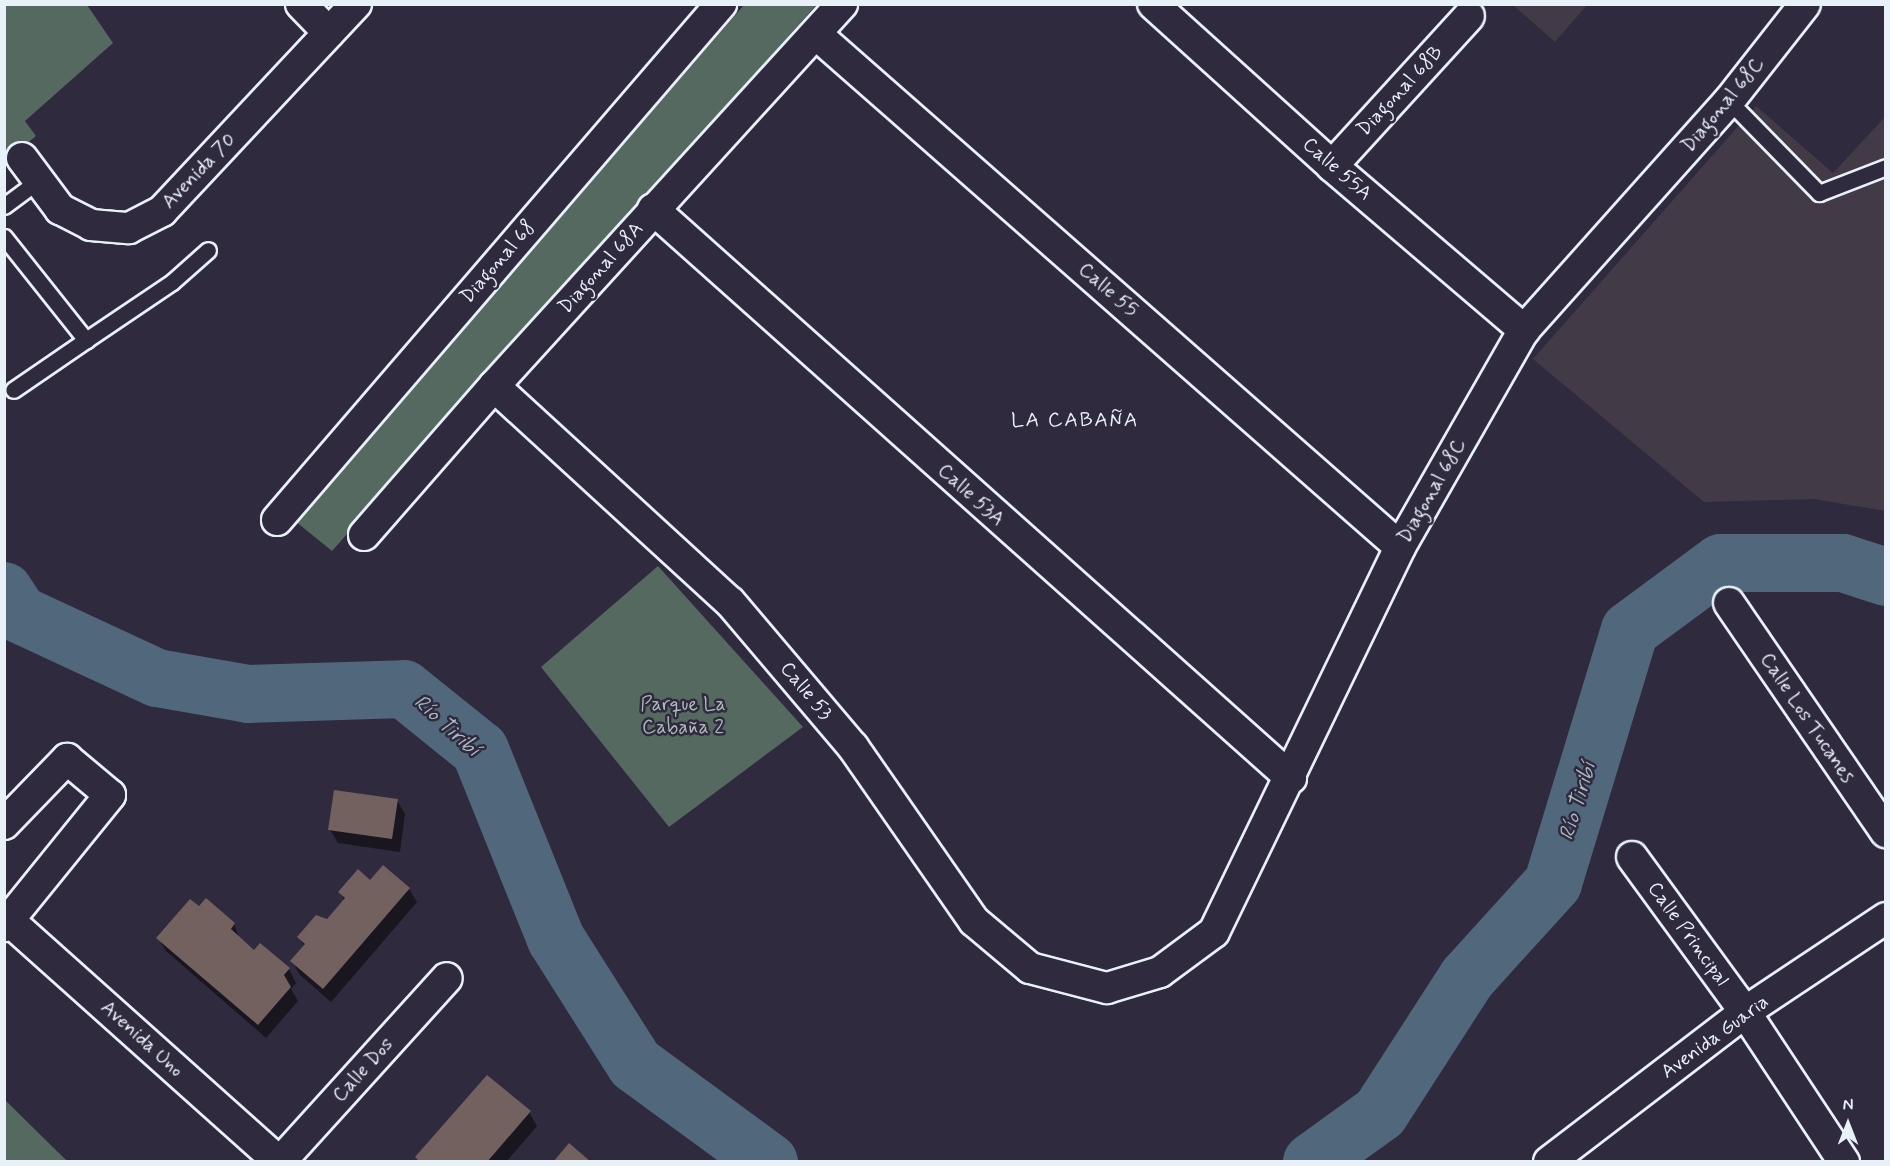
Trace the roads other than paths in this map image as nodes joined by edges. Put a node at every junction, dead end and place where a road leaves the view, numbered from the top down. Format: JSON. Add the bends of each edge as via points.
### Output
{"nodes":[{"id":1,"x":301,"y":4,"type":"edge"},
{"id":2,"x":356,"y":4,"type":"edge"},
{"id":3,"x":842,"y":4,"type":"edge"},
{"id":4,"x":1153,"y":4,"type":"edge"},
{"id":5,"x":1805,"y":4,"type":"edge"},
{"id":6,"x":716,"y":6,"type":"edge"},
{"id":7,"x":1469,"y":16,"type":"dead end"},
{"id":8,"x":329,"y":33,"type":"junction"},
{"id":9,"x":816,"y":34,"type":"junction"},
{"id":10,"x":1729,"y":101,"type":"junction"},
{"id":11,"x":1332,"y":166,"type":"junction"},
{"id":12,"x":1886,"y":167,"type":"edge"},
{"id":13,"x":31,"y":169,"type":"joint"},
{"id":14,"x":4,"y":206,"type":"edge"},
{"id":15,"x":653,"y":209,"type":"junction"},
{"id":16,"x":4,"y":237,"type":"edge"},
{"id":17,"x":208,"y":250,"type":"dead end"},
{"id":18,"x":1524,"y":330,"type":"junction"},
{"id":19,"x":86,"y":340,"type":"junction"},
{"id":20,"x":494,"y":386,"type":"junction"},
{"id":21,"x":13,"y":390,"type":"dead end"},
{"id":22,"x":277,"y":520,"type":"dead end"},
{"id":23,"x":364,"y":535,"type":"dead end"},
{"id":24,"x":1400,"y":547,"type":"junction"},
{"id":25,"x":1728,"y":603,"type":"dead end"},
{"id":26,"x":1291,"y":778,"type":"junction"},
{"id":27,"x":4,"y":824,"type":"edge"},
{"id":28,"x":1886,"y":832,"type":"edge"},
{"id":29,"x":1632,"y":857,"type":"dead end"},
{"id":30,"x":1886,"y":918,"type":"edge"},
{"id":31,"x":6,"y":921,"type":"edge"},
{"id":32,"x":447,"y":978,"type":"dead end"},
{"id":33,"x":1107,"y":988,"type":"joint"},
{"id":34,"x":1745,"y":1012,"type":"junction"},
{"id":35,"x":280,"y":1161,"type":"edge"},
{"id":36,"x":1549,"y":1161,"type":"edge"},
{"id":37,"x":1844,"y":1161,"type":"edge"}],
"edges":[{"from":1,"to":8,"type":"street"},
{"from":2,"to":8,"type":"street","name":"Avenida 70"},
{"from":3,"to":9,"type":"street","name":"Diagonal 68A"},
{"from":4,"to":11,"type":"street","name":"Calle 55A"},
{"from":5,"to":10,"type":"street","name":"Diagonal 68C"},
{"from":6,"to":22,"type":"street","name":"Diagonal 68"},
{"from":7,"to":11,"type":"street","name":"Diagonal 68B"},
{"from":8,"to":13,"type":"street","name":"Avenida 70","via":[[162,211],[129,228],[91,225],[60,209]]},
{"from":9,"to":15,"type":"street","name":"Diagonal 68A"},
{"from":9,"to":24,"type":"street","name":"Calle 55"},
{"from":10,"to":12,"type":"lane","via":[[1819,193]]},
{"from":10,"to":18,"type":"street","name":"Diagonal 68C"},
{"from":11,"to":18,"type":"street","name":"Calle 55A"},
{"from":13,"to":14,"type":"lane"},
{"from":15,"to":20,"type":"street","name":"Diagonal 68A"},
{"from":15,"to":26,"type":"street","name":"Calle 53A"},
{"from":16,"to":19,"type":"lane"},
{"from":17,"to":19,"type":"lane","via":[[172,282]]},
{"from":18,"to":24,"type":"street","name":"Diagonal 68C"},
{"from":19,"to":21,"type":"lane"},
{"from":20,"to":23,"type":"street","name":"Diagonal 68A"},
{"from":20,"to":33,"type":"street","name":"Calle 53","via":[[730,602],[853,747],[975,921],[1030,968]]},
{"from":24,"to":26,"type":"street","name":"Diagonal 68C"},
{"from":25,"to":28,"type":"street","name":"Calle Los Tucanes"},
{"from":26,"to":33,"type":"street","name":"Diagonal 68C","via":[[1214,932],[1160,972]]},
{"from":27,"to":31,"type":"street","via":[[67,759],[110,795]]},
{"from":29,"to":34,"type":"street","name":"Calle Principal"},
{"from":30,"to":34,"type":"street","name":"Avenida Guaria"},
{"from":31,"to":35,"type":"street","name":"Avenida Uno"},
{"from":32,"to":35,"type":"street","name":"Calle Dos"},
{"from":34,"to":36,"type":"street","name":"Avenida Guaria"},
{"from":34,"to":37,"type":"street","name":"Calle Principal"}]}
